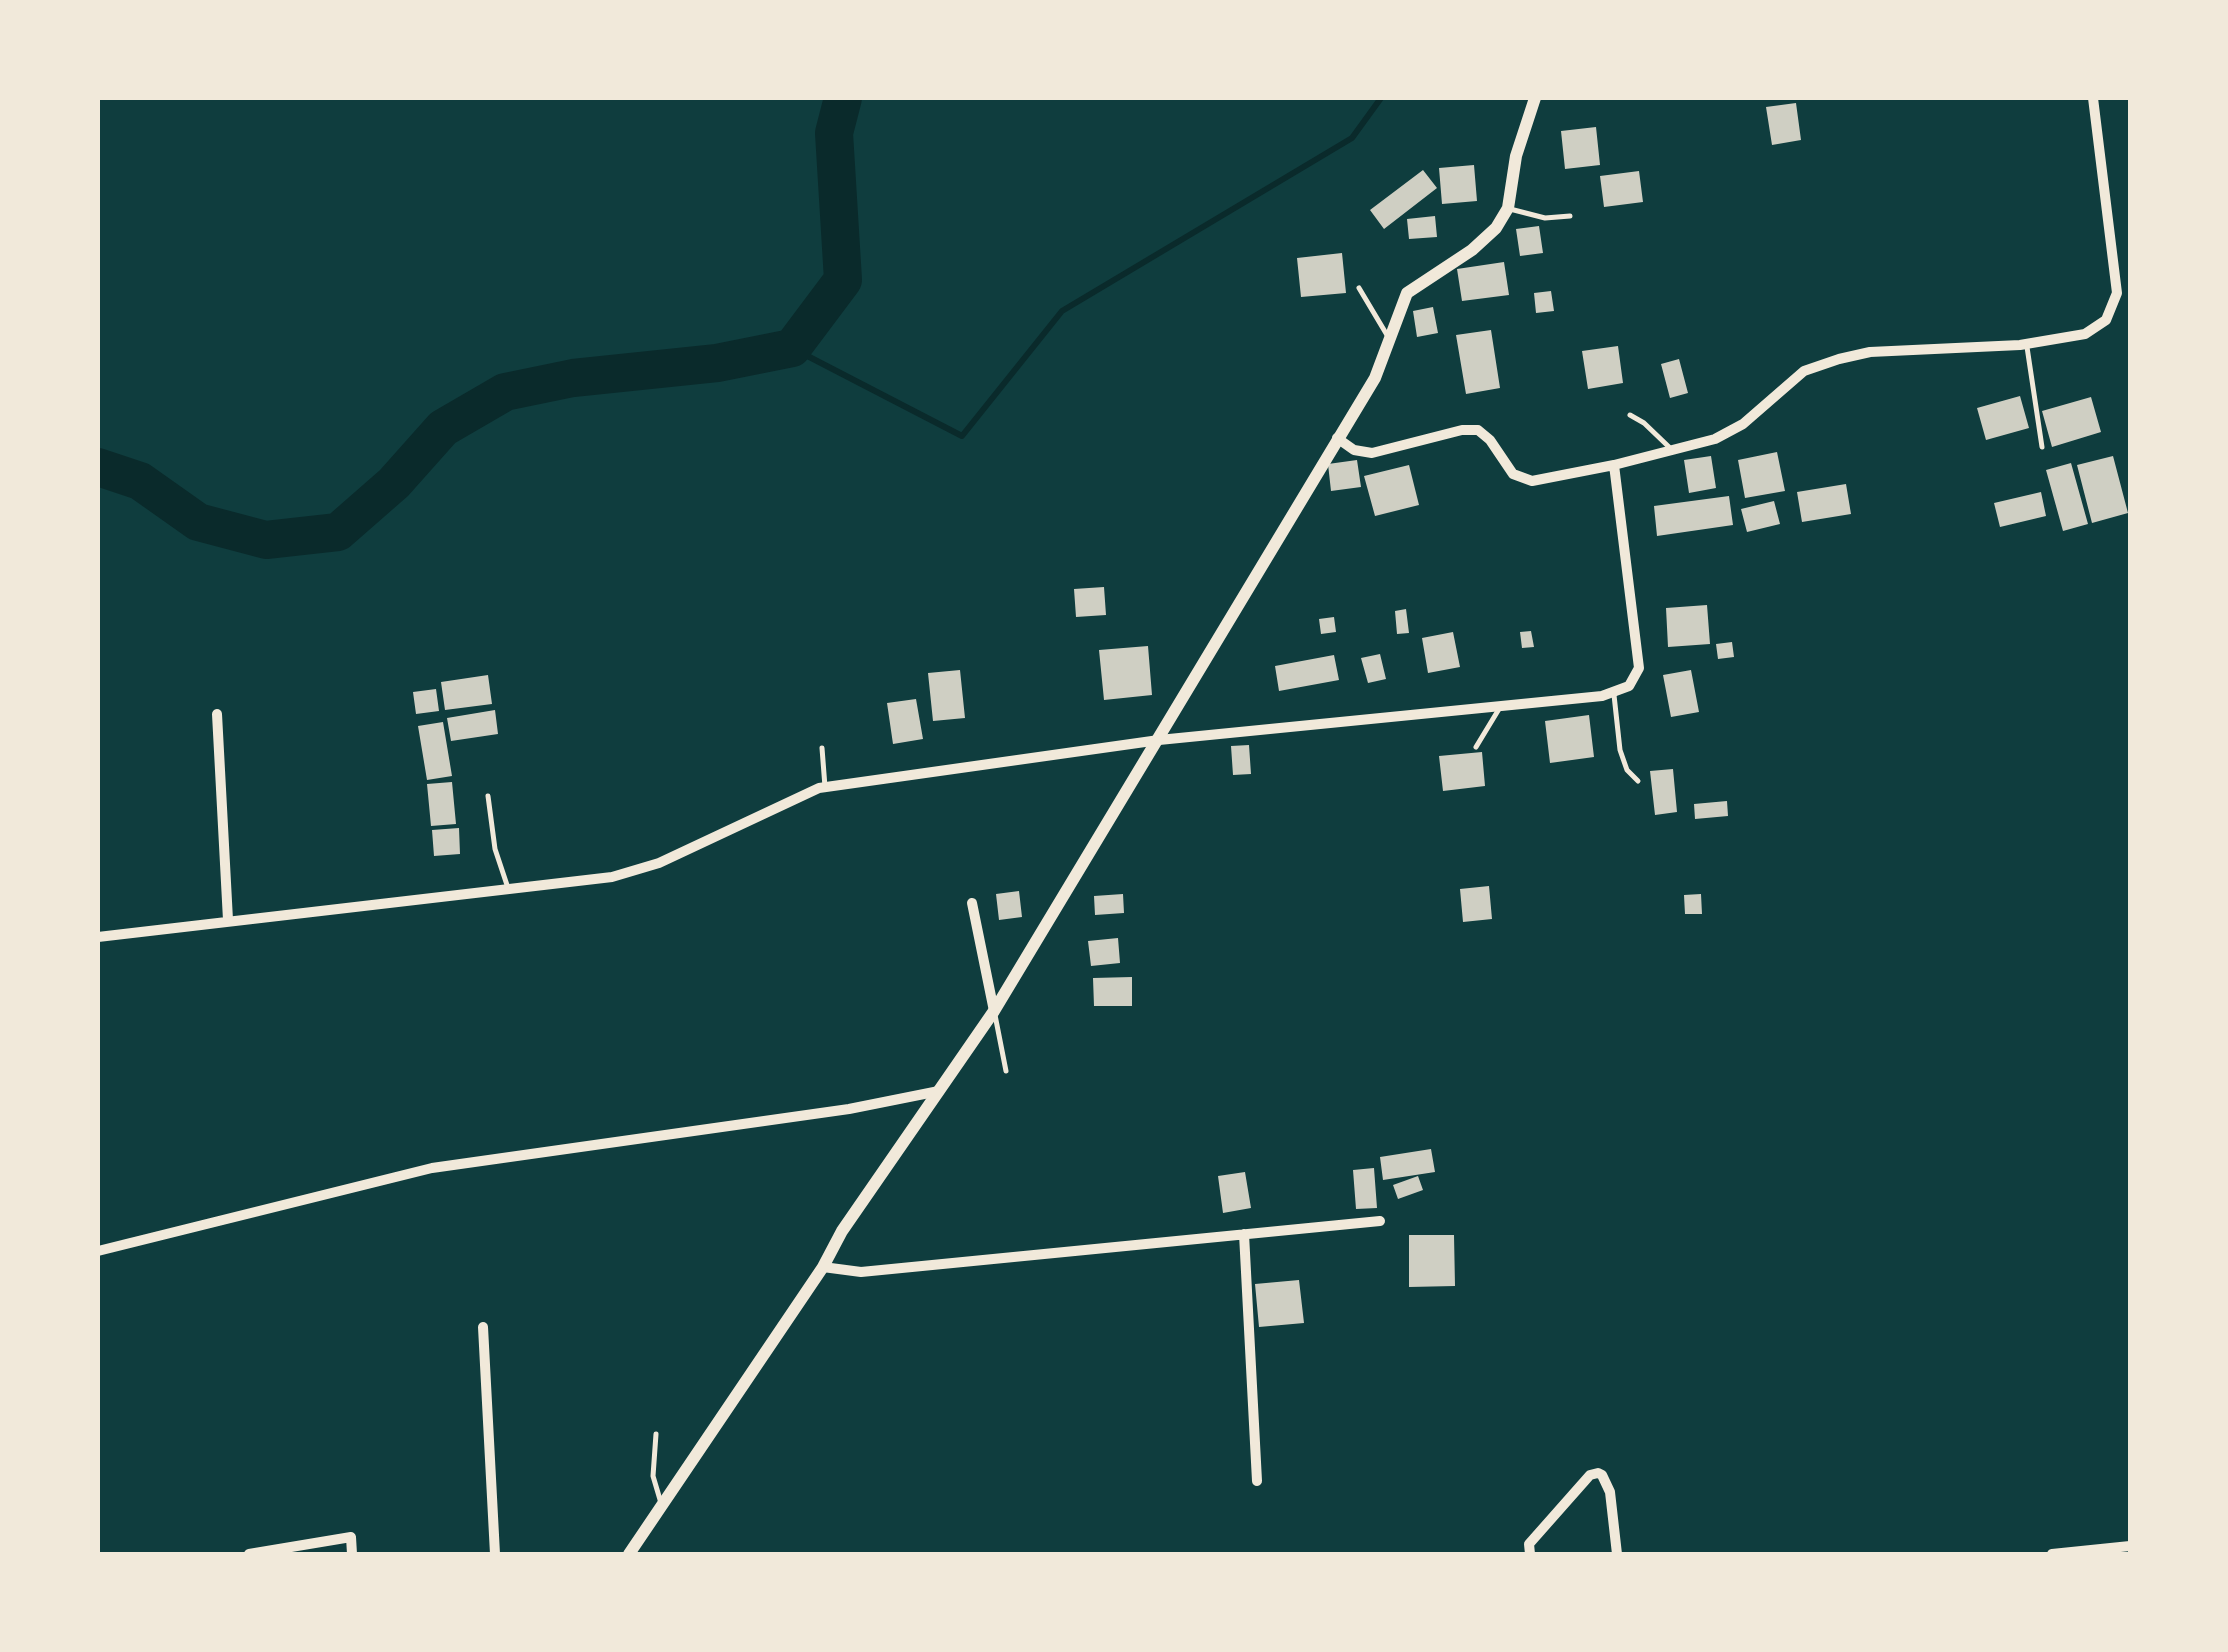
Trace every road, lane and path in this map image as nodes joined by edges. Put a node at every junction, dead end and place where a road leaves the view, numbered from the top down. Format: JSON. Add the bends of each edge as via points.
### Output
{"nodes":[{"id":1,"x":1535,"y":98,"type":"edge"},
{"id":2,"x":2093,"y":98,"type":"edge"},
{"id":3,"x":1508,"y":208,"type":"junction"},
{"id":4,"x":1570,"y":216,"type":"dead end"},
{"id":5,"x":1359,"y":288,"type":"dead end"},
{"id":6,"x":1388,"y":338,"type":"junction"},
{"id":7,"x":2027,"y":344,"type":"junction"},
{"id":8,"x":1630,"y":414,"type":"dead end"},
{"id":9,"x":1337,"y":438,"type":"junction"},
{"id":10,"x":2042,"y":446,"type":"dead end"},
{"id":11,"x":1672,"y":450,"type":"junction"},
{"id":12,"x":1614,"y":465,"type":"junction"},
{"id":13,"x":1613,"y":692,"type":"junction"},
{"id":14,"x":1501,"y":706,"type":"junction"},
{"id":15,"x":217,"y":714,"type":"dead end"},
{"id":16,"x":1160,"y":740,"type":"junction"},
{"id":17,"x":1476,"y":747,"type":"dead end"},
{"id":18,"x":822,"y":748,"type":"dead end"},
{"id":19,"x":1638,"y":782,"type":"dead end"},
{"id":20,"x":825,"y":787,"type":"junction"},
{"id":21,"x":488,"y":796,"type":"dead end"},
{"id":22,"x":508,"y":888,"type":"junction"},
{"id":23,"x":972,"y":903,"type":"dead end"},
{"id":24,"x":228,"y":920,"type":"junction"},
{"id":25,"x":98,"y":937,"type":"edge"},
{"id":26,"x":994,"y":1010,"type":"junction"},
{"id":27,"x":1006,"y":1071,"type":"dead end"},
{"id":28,"x":939,"y":1091,"type":"junction"},
{"id":29,"x":1380,"y":1222,"type":"dead end"},
{"id":30,"x":1244,"y":1234,"type":"junction"},
{"id":31,"x":98,"y":1251,"type":"edge"},
{"id":32,"x":823,"y":1267,"type":"junction"},
{"id":33,"x":484,"y":1327,"type":"dead end"},
{"id":34,"x":656,"y":1434,"type":"dead end"},
{"id":35,"x":1256,"y":1482,"type":"dead end"},
{"id":36,"x":662,"y":1505,"type":"junction"},
{"id":37,"x":2130,"y":1546,"type":"edge"},
{"id":38,"x":1527,"y":1551,"type":"edge"},
{"id":39,"x":252,"y":1554,"type":"edge"},
{"id":40,"x":352,"y":1554,"type":"edge"},
{"id":41,"x":495,"y":1554,"type":"edge"},
{"id":42,"x":630,"y":1554,"type":"edge"},
{"id":43,"x":1617,"y":1554,"type":"edge"},
{"id":44,"x":2052,"y":1554,"type":"edge"}],
"edges":[{"from":1,"to":3,"type":"street"},
{"from":2,"to":7,"type":"street","via":[[2117,293],[2106,320],[2085,334]]},
{"from":3,"to":4,"type":"lane","via":[[1526,216]]},
{"from":3,"to":6,"type":"street","via":[[1472,250],[1407,293]]},
{"from":5,"to":6,"type":"lane"},
{"from":6,"to":9,"type":"street","via":[[1375,378]]},
{"from":7,"to":10,"type":"lane"},
{"from":7,"to":11,"type":"street","via":[[1838,359],[1804,371],[1744,424]]},
{"from":8,"to":11,"type":"lane"},
{"from":9,"to":12,"type":"street","via":[[1372,452],[1478,430],[1514,474],[1532,480]]},
{"from":9,"to":16,"type":"street"},
{"from":11,"to":12,"type":"street"},
{"from":12,"to":13,"type":"street","via":[[1639,668],[1629,686]]},
{"from":13,"to":14,"type":"street"},
{"from":13,"to":19,"type":"lane","via":[[1620,750]]},
{"from":14,"to":16,"type":"street"},
{"from":14,"to":17,"type":"lane"},
{"from":15,"to":24,"type":"street"},
{"from":16,"to":20,"type":"street"},
{"from":16,"to":26,"type":"street"},
{"from":18,"to":20,"type":"lane"},
{"from":20,"to":22,"type":"street","via":[[659,863],[612,877]]},
{"from":21,"to":22,"type":"lane"},
{"from":22,"to":24,"type":"street"},
{"from":23,"to":26,"type":"street"},
{"from":24,"to":25,"type":"street"},
{"from":26,"to":27,"type":"lane"},
{"from":26,"to":28,"type":"street"},
{"from":28,"to":31,"type":"street","via":[[432,1168]]},
{"from":28,"to":32,"type":"street"},
{"from":29,"to":30,"type":"street"},
{"from":30,"to":32,"type":"street","via":[[860,1272]]},
{"from":30,"to":35,"type":"street"},
{"from":32,"to":36,"type":"street"},
{"from":33,"to":41,"type":"street"},
{"from":34,"to":36,"type":"lane","via":[[654,1489]]},
{"from":36,"to":42,"type":"street"},
{"from":37,"to":44,"type":"street"},
{"from":38,"to":43,"type":"street","via":[[1590,1475],[1600,1473],[1610,1492]]},
{"from":39,"to":40,"type":"street","via":[[351,1537]]}]}
